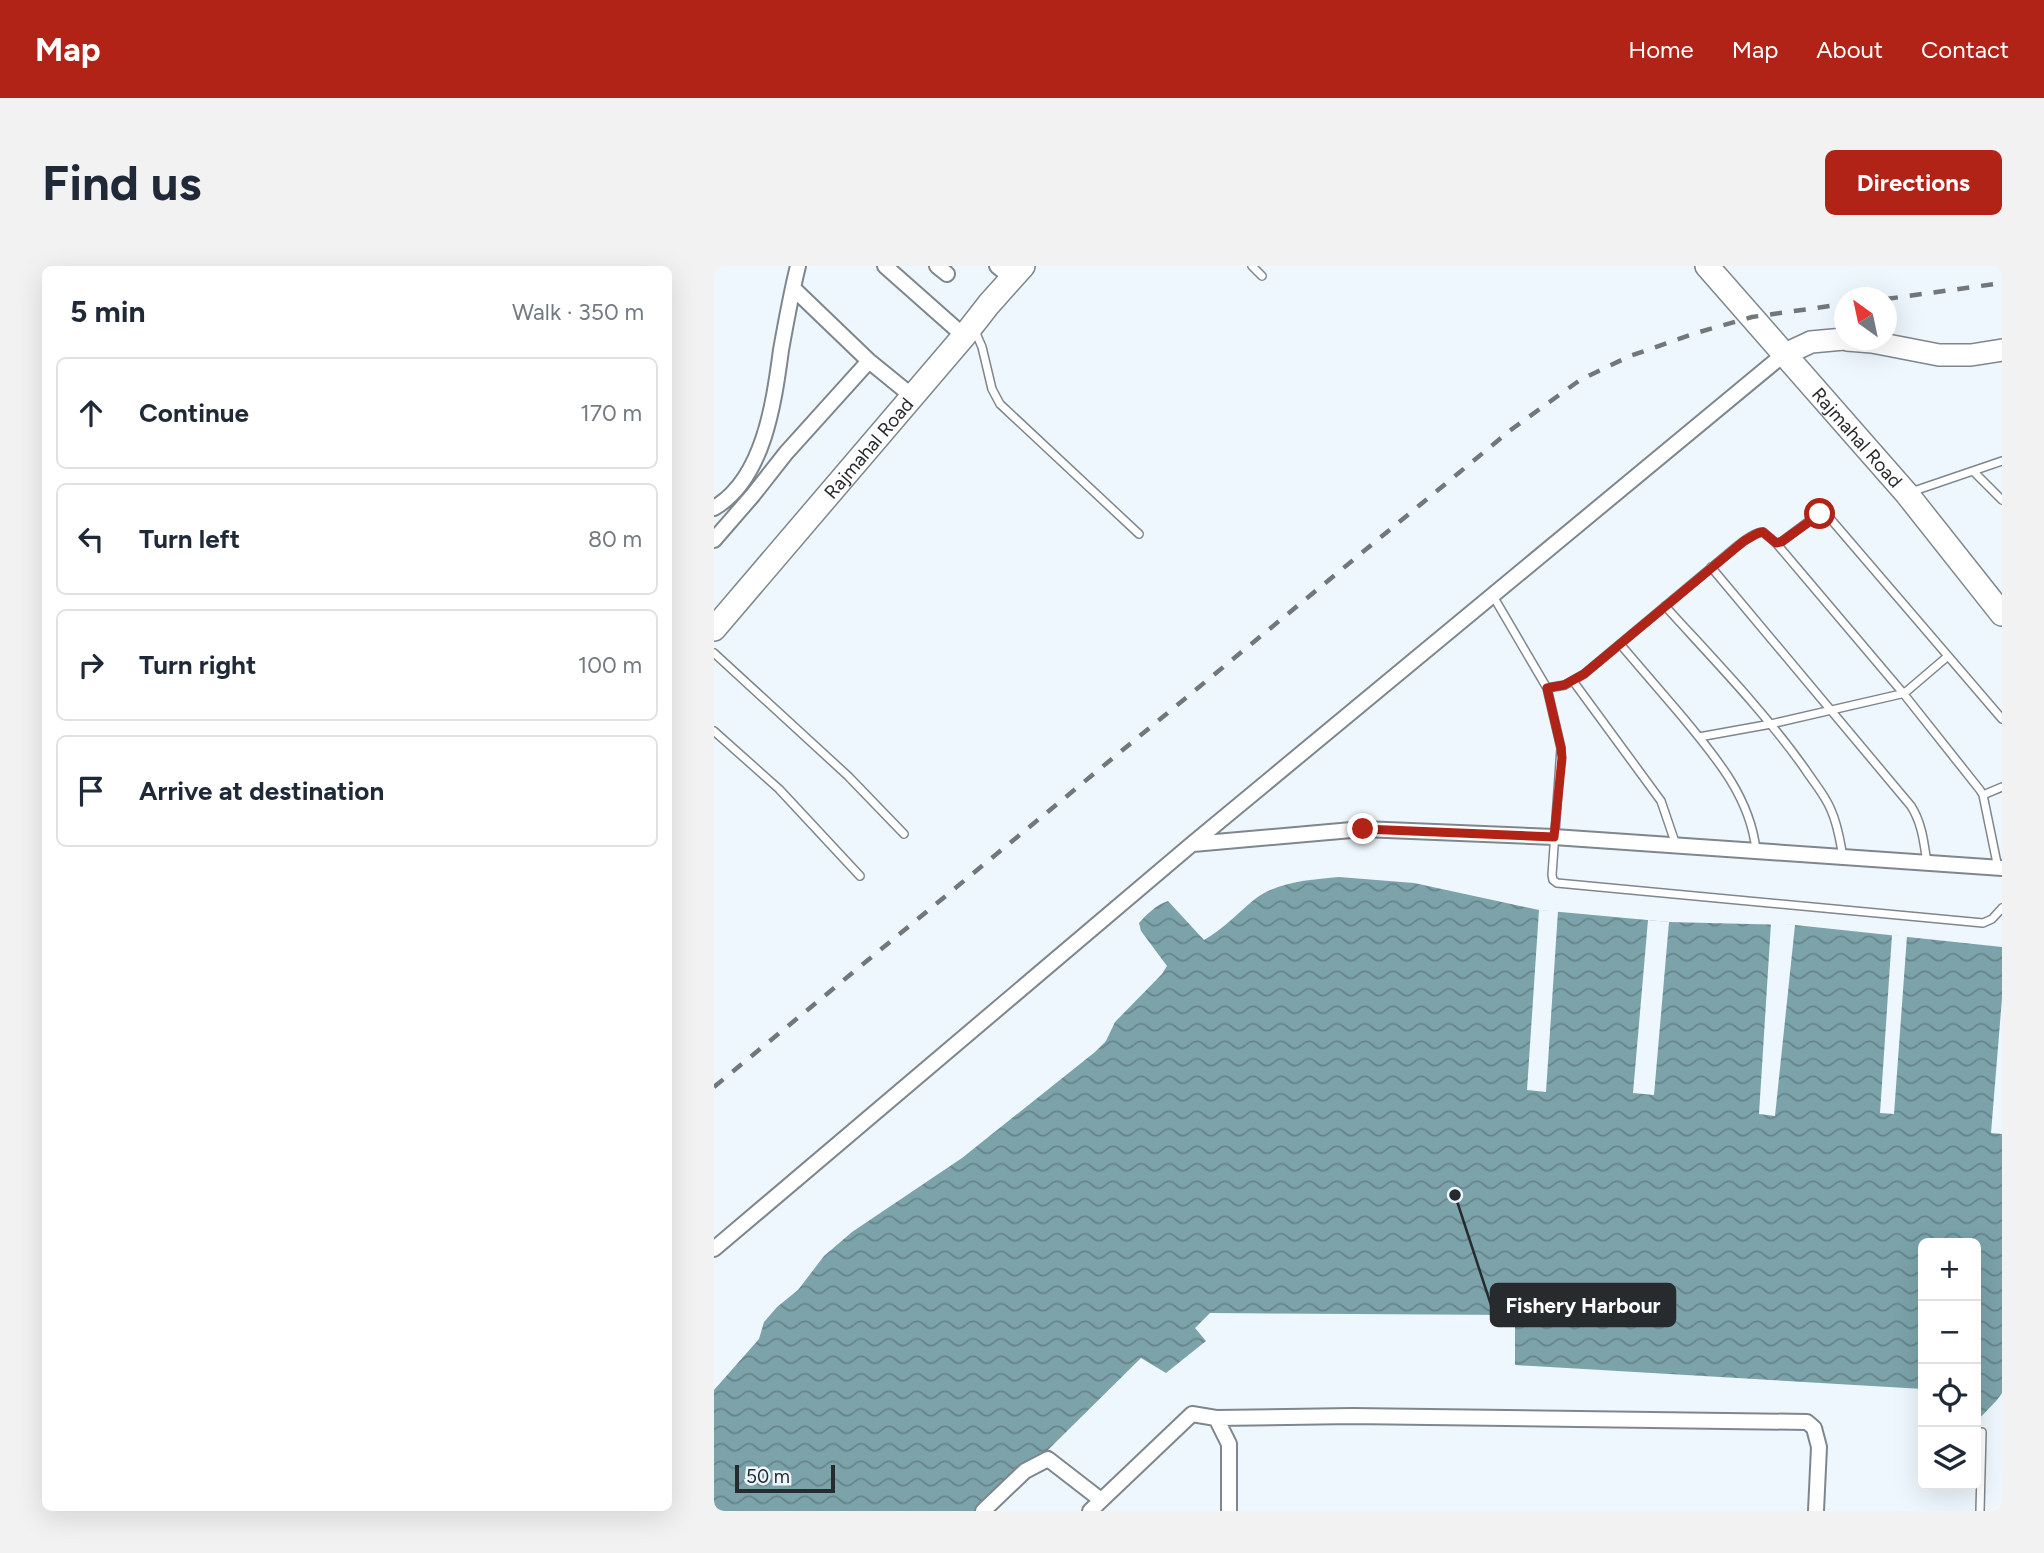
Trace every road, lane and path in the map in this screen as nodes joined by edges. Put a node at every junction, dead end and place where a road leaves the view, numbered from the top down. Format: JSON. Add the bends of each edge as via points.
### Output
{"nodes":[{"id":1,"x":798,"y":266,"type":"edge"},
{"id":2,"x":885,"y":266,"type":"edge"},
{"id":3,"x":1252,"y":266,"type":"edge"},
{"id":4,"x":1707,"y":266,"type":"edge"},
{"id":5,"x":1011,"y":270,"type":"edge"},
{"id":6,"x":1262,"y":276,"type":"dead end"},
{"id":7,"x":793,"y":288,"type":"junction"},
{"id":8,"x":968,"y":331,"type":"junction"},
{"id":9,"x":1834,"y":338,"type":"edge"},
{"id":10,"x":1897,"y":347,"type":"edge"},
{"id":11,"x":2002,"y":350,"type":"edge"},
{"id":12,"x":1783,"y":355,"type":"junction"},
{"id":13,"x":869,"y":361,"type":"junction"},
{"id":14,"x":912,"y":396,"type":"junction"},
{"id":15,"x":2002,"y":461,"type":"edge"},
{"id":16,"x":1973,"y":471,"type":"junction"},
{"id":17,"x":1907,"y":494,"type":"junction"},
{"id":18,"x":2002,"y":500,"type":"edge"},
{"id":19,"x":714,"y":508,"type":"edge"},
{"id":20,"x":1139,"y":534,"type":"dead end"},
{"id":21,"x":714,"y":540,"type":"edge"},
{"id":22,"x":1776,"y":543,"type":"junction"},
{"id":23,"x":1712,"y":567,"type":"junction"},
{"id":24,"x":1493,"y":595,"type":"junction"},
{"id":25,"x":1665,"y":606,"type":"junction"},
{"id":26,"x":2002,"y":614,"type":"edge"},
{"id":27,"x":714,"y":629,"type":"edge"},
{"id":28,"x":1620,"y":643,"type":"junction"},
{"id":29,"x":714,"y":653,"type":"edge"},
{"id":30,"x":1948,"y":656,"type":"junction"},
{"id":31,"x":1573,"y":681,"type":"junction"},
{"id":32,"x":1547,"y":688,"type":"junction"},
{"id":33,"x":1903,"y":693,"type":"junction"},
{"id":34,"x":1832,"y":710,"type":"junction"},
{"id":35,"x":2002,"y":719,"type":"edge"},
{"id":36,"x":1771,"y":724,"type":"junction"},
{"id":37,"x":714,"y":731,"type":"edge"},
{"id":38,"x":1699,"y":737,"type":"junction"},
{"id":39,"x":2002,"y":788,"type":"edge"},
{"id":40,"x":1983,"y":795,"type":"junction"},
{"id":41,"x":904,"y":834,"type":"dead end"},
{"id":42,"x":1554,"y":837,"type":"junction"},
{"id":43,"x":1192,"y":844,"type":"junction"},
{"id":44,"x":1676,"y":845,"type":"junction"},
{"id":45,"x":1756,"y":851,"type":"junction"},
{"id":46,"x":1843,"y":857,"type":"junction"},
{"id":47,"x":1927,"y":863,"type":"junction"},
{"id":48,"x":2000,"y":868,"type":"edge"},
{"id":49,"x":860,"y":876,"type":"dead end"},
{"id":50,"x":2002,"y":908,"type":"edge"},
{"id":51,"x":714,"y":1249,"type":"edge"},
{"id":52,"x":1216,"y":1418,"type":"junction"},
{"id":53,"x":1982,"y":1432,"type":"dead end"},
{"id":54,"x":1101,"y":1500,"type":"junction"},
{"id":55,"x":984,"y":1511,"type":"edge"},
{"id":56,"x":1090,"y":1511,"type":"edge"},
{"id":57,"x":1229,"y":1511,"type":"edge"},
{"id":58,"x":1815,"y":1511,"type":"edge"},
{"id":59,"x":1980,"y":1511,"type":"edge"}],
"edges":[{"from":1,"to":7,"type":"street"},
{"from":2,"to":8,"type":"street"},
{"from":3,"to":6,"type":"lane"},
{"from":4,"to":12,"type":"main road","name":"Rajmahal Road"},
{"from":5,"to":8,"type":"main road","name":"Rajmahal Road"},
{"from":7,"to":13,"type":"street"},
{"from":7,"to":19,"type":"street","via":[[767,428],[744,480]]},
{"from":8,"to":14,"type":"main road","name":"Rajmahal Road"},
{"from":8,"to":20,"type":"lane","via":[[978,334],[1000,404]]},
{"from":9,"to":12,"type":"street","via":[[1811,342]]},
{"from":10,"to":11,"type":"street","via":[[1938,355]]},
{"from":12,"to":17,"type":"main road","name":"Rajmahal Road"},
{"from":12,"to":24,"type":"street"},
{"from":13,"to":14,"type":"street"},
{"from":13,"to":21,"type":"street"},
{"from":14,"to":27,"type":"main road","name":"Rajmahal Road"},
{"from":15,"to":16,"type":"lane"},
{"from":16,"to":17,"type":"lane"},
{"from":16,"to":18,"type":"lane"},
{"from":17,"to":26,"type":"main road","name":"Rajmahal Road"},
{"from":22,"to":23,"type":"lane","via":[[1758,533]]},
{"from":22,"to":30,"type":"lane","via":[[1820,514],[1828,516]]},
{"from":22,"to":33,"type":"lane"},
{"from":23,"to":25,"type":"lane"},
{"from":23,"to":34,"type":"lane"},
{"from":24,"to":32,"type":"lane"},
{"from":24,"to":43,"type":"street"},
{"from":25,"to":28,"type":"lane"},
{"from":25,"to":36,"type":"lane"},
{"from":28,"to":31,"type":"lane"},
{"from":28,"to":38,"type":"lane"},
{"from":29,"to":41,"type":"lane"},
{"from":30,"to":33,"type":"lane"},
{"from":30,"to":35,"type":"lane"},
{"from":31,"to":32,"type":"lane"},
{"from":31,"to":44,"type":"lane","via":[[1661,801]]},
{"from":32,"to":42,"type":"lane","via":[[1562,758]]},
{"from":33,"to":34,"type":"lane"},
{"from":33,"to":40,"type":"lane"},
{"from":34,"to":36,"type":"lane"},
{"from":34,"to":47,"type":"lane","via":[[1917,816]]},
{"from":36,"to":38,"type":"lane"},
{"from":36,"to":46,"type":"lane","via":[[1827,800]]},
{"from":37,"to":49,"type":"lane","via":[[779,789]]},
{"from":38,"to":45,"type":"lane","via":[[1744,803]]},
{"from":39,"to":40,"type":"lane"},
{"from":40,"to":48,"type":"lane"},
{"from":42,"to":43,"type":"street","via":[[1363,829]]},
{"from":42,"to":44,"type":"street"},
{"from":42,"to":50,"type":"lane","via":[[1552,875],[1558,883],[1983,923]]},
{"from":43,"to":51,"type":"street"},
{"from":44,"to":45,"type":"street"},
{"from":45,"to":46,"type":"street"},
{"from":46,"to":47,"type":"street"},
{"from":47,"to":48,"type":"street"},
{"from":52,"to":54,"type":"street","via":[[1192,1414]]},
{"from":52,"to":57,"type":"street","via":[[1229,1444]]},
{"from":52,"to":58,"type":"street","via":[[1807,1422],[1814,1428],[1819,1447]]},
{"from":53,"to":59,"type":"lane"},
{"from":54,"to":55,"type":"street","via":[[1048,1459],[1025,1471]]},
{"from":54,"to":56,"type":"street"}]}
